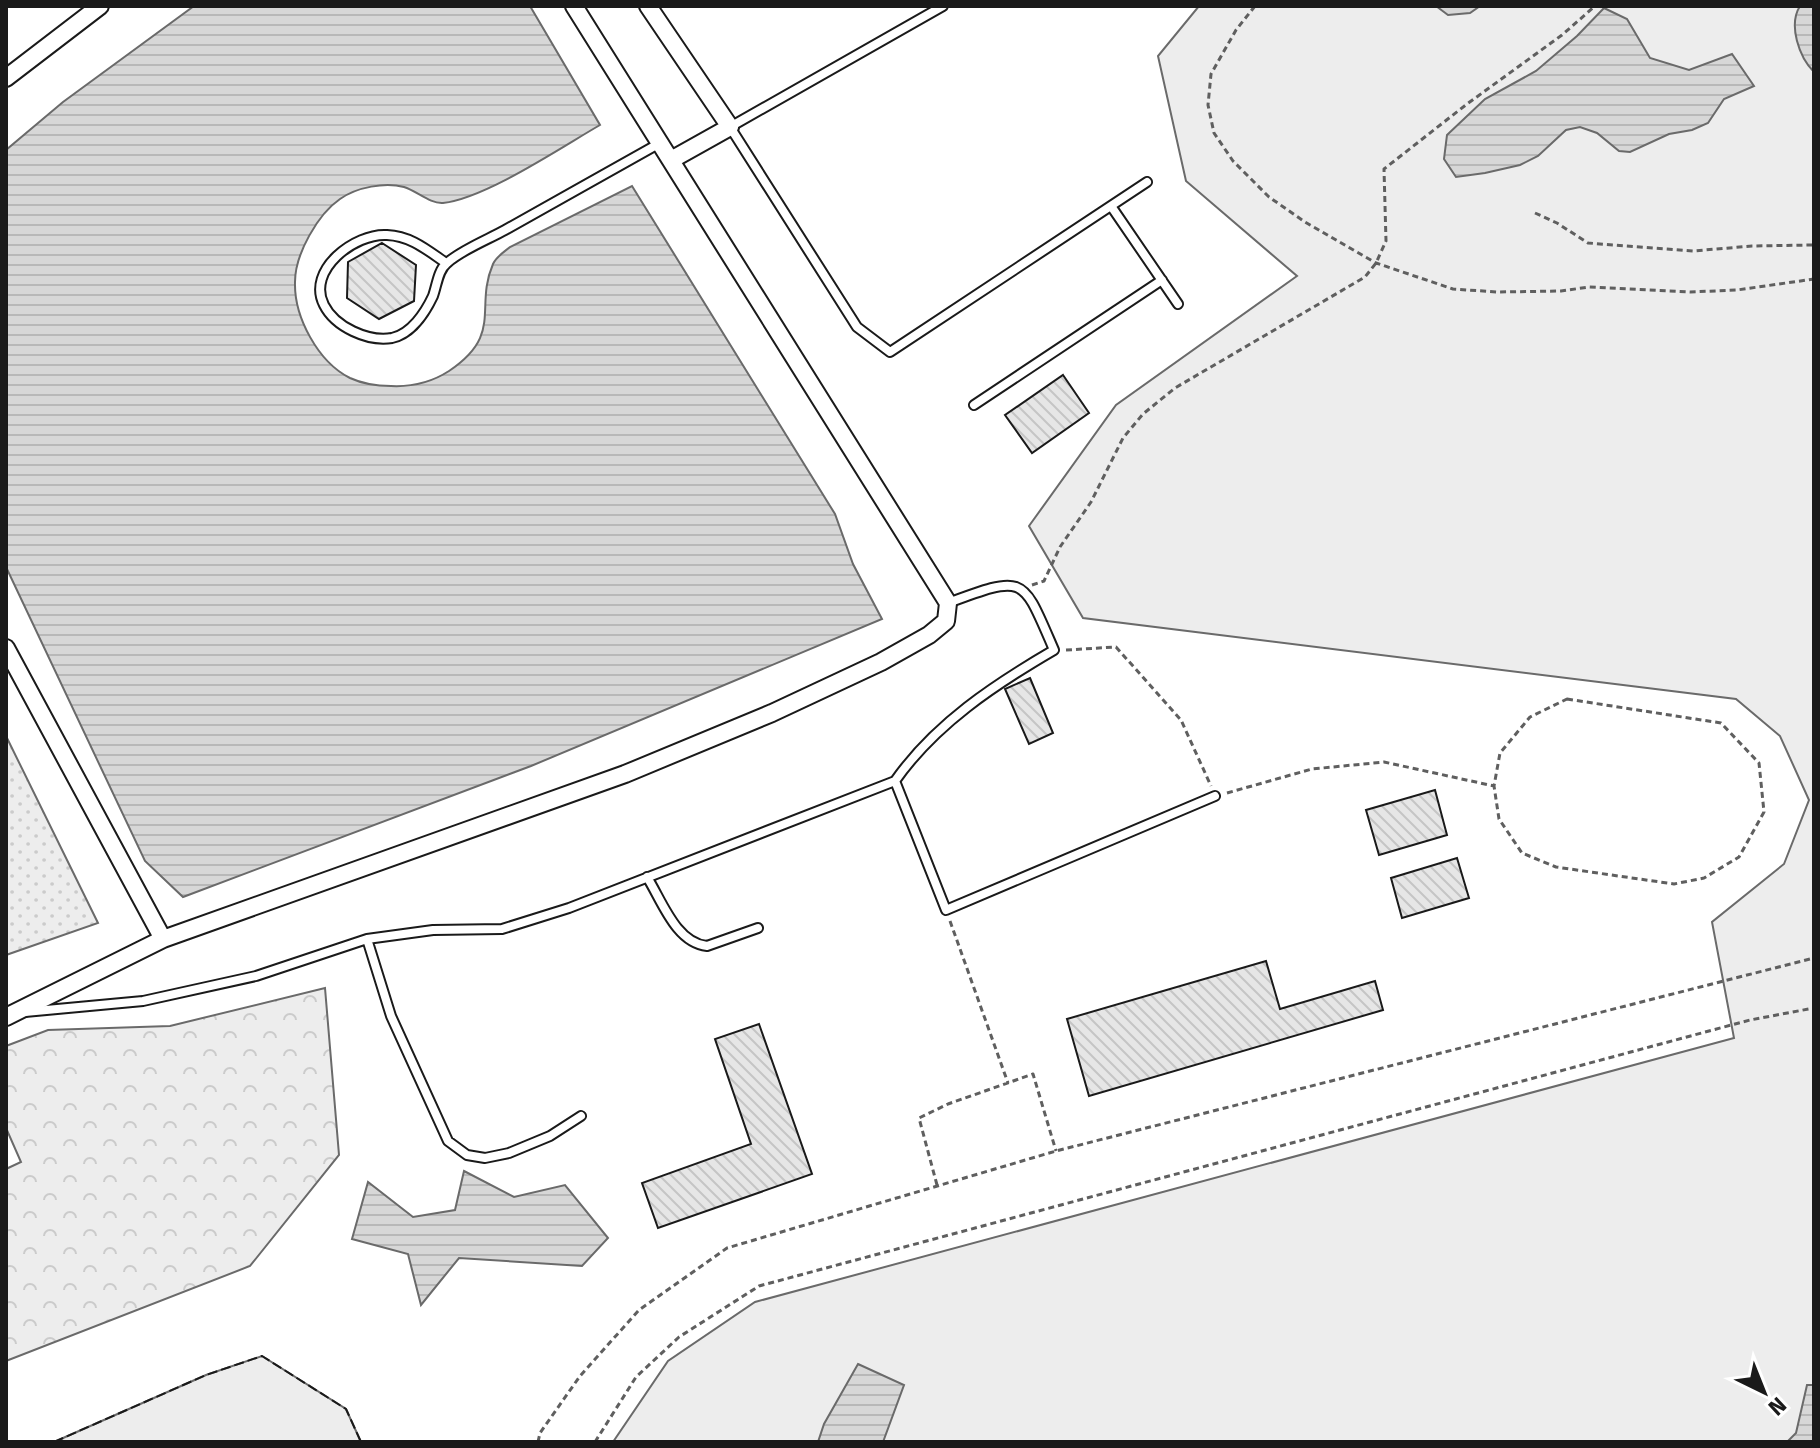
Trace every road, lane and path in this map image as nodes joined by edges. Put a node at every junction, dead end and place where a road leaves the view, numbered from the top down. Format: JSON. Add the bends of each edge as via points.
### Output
{"nodes":[{"id":1,"x":100,"y":6,"type":"edge"},
{"id":2,"x":574,"y":6,"type":"edge"},
{"id":3,"x":648,"y":6,"type":"edge"},
{"id":4,"x":943,"y":6,"type":"edge"},
{"id":5,"x":1255,"y":6,"type":"edge"},
{"id":6,"x":1595,"y":6,"type":"edge"},
{"id":7,"x":6,"y":78,"type":"edge"},
{"id":8,"x":730,"y":127,"type":"junction"},
{"id":9,"x":660,"y":143,"type":"junction"},
{"id":10,"x":671,"y":160,"type":"junction"},
{"id":11,"x":1147,"y":182,"type":"dead end"},
{"id":12,"x":1111,"y":206,"type":"junction"},
{"id":13,"x":1535,"y":213,"type":"dead end"},
{"id":14,"x":1814,"y":245,"type":"edge"},
{"id":15,"x":446,"y":263,"type":"junction"},
{"id":16,"x":1376,"y":263,"type":"junction"},
{"id":17,"x":1814,"y":279,"type":"edge"},
{"id":18,"x":1162,"y":280,"type":"junction"},
{"id":19,"x":1178,"y":304,"type":"dead end"},
{"id":20,"x":974,"y":405,"type":"dead end"},
{"id":21,"x":1024,"y":589,"type":"junction"},
{"id":22,"x":948,"y":603,"type":"junction"},
{"id":23,"x":6,"y":648,"type":"edge"},
{"id":24,"x":1054,"y":650,"type":"junction"},
{"id":25,"x":895,"y":781,"type":"junction"},
{"id":26,"x":1494,"y":786,"type":"junction"},
{"id":27,"x":1215,"y":796,"type":"junction"},
{"id":28,"x":647,"y":877,"type":"junction"},
{"id":29,"x":946,"y":910,"type":"junction"},
{"id":30,"x":758,"y":928,"type":"dead end"},
{"id":31,"x":163,"y":939,"type":"junction"},
{"id":32,"x":367,"y":939,"type":"junction"},
{"id":33,"x":1814,"y":958,"type":"edge"},
{"id":34,"x":1814,"y":1008,"type":"edge"},
{"id":35,"x":11,"y":1015,"type":"edge"},
{"id":36,"x":1008,"y":1083,"type":"junction"},
{"id":37,"x":581,"y":1116,"type":"dead end"},
{"id":38,"x":1056,"y":1151,"type":"junction"},
{"id":39,"x":937,"y":1185,"type":"junction"},
{"id":40,"x":538,"y":1442,"type":"edge"},
{"id":41,"x":595,"y":1442,"type":"edge"}],
"edges":[{"from":1,"to":7,"type":"street"},
{"from":2,"to":9,"type":"street"},
{"from":3,"to":8,"type":"street"},
{"from":4,"to":8,"type":"lane"},
{"from":5,"to":16,"type":"path","via":[[1211,74],[1208,105],[1214,133],[1269,197]]},
{"from":6,"to":16,"type":"path","via":[[1384,169],[1386,241]]},
{"from":8,"to":10,"type":"street"},
{"from":8,"to":12,"type":"lane","via":[[857,327],[890,352]]},
{"from":9,"to":10,"type":"street"},
{"from":9,"to":15,"type":"lane"},
{"from":10,"to":22,"type":"street"},
{"from":11,"to":12,"type":"lane"},
{"from":12,"to":18,"type":"lane"},
{"from":13,"to":14,"type":"path","via":[[1588,243],[1693,251]]},
{"from":15,"to":15,"type":"lane","via":[[419,320],[393,338],[350,330],[322,303],[321,288],[333,259],[366,239],[383,234],[404,237]]},
{"from":16,"to":17,"type":"path","via":[[1453,289],[1497,292],[1589,287],[1690,292]]},
{"from":16,"to":21,"type":"path","via":[[1355,285],[1175,388],[1143,414],[1123,438],[1044,581]]},
{"from":18,"to":19,"type":"lane"},
{"from":18,"to":20,"type":"lane"},
{"from":21,"to":22,"type":"lane","via":[[991,587]]},
{"from":21,"to":24,"type":"lane"},
{"from":22,"to":31,"type":"street","via":[[946,621],[929,635],[772,713],[625,774]]},
{"from":23,"to":31,"type":"street"},
{"from":24,"to":25,"type":"lane","via":[[967,707]]},
{"from":24,"to":27,"type":"path","via":[[1116,647],[1181,720]]},
{"from":25,"to":28,"type":"lane"},
{"from":25,"to":29,"type":"lane"},
{"from":26,"to":26,"type":"path","via":[[1500,753],[1530,717],[1567,699],[1721,723],[1759,763],[1764,812],[1739,857],[1704,878],[1674,884],[1556,867],[1522,853],[1499,819]]},
{"from":26,"to":27,"type":"path","via":[[1384,762],[1312,769]]},
{"from":27,"to":29,"type":"lane"},
{"from":28,"to":30,"type":"lane","via":[[681,934],[699,945]]},
{"from":28,"to":32,"type":"lane","via":[[502,929],[433,930]]},
{"from":29,"to":36,"type":"path"},
{"from":31,"to":35,"type":"street"},
{"from":32,"to":35,"type":"lane","via":[[256,976],[157,998]]},
{"from":32,"to":37,"type":"lane","via":[[391,1016],[448,1141],[467,1155],[485,1158],[550,1136]]},
{"from":33,"to":38,"type":"path"},
{"from":34,"to":41,"type":"path","via":[[1750,1020],[759,1286],[679,1337],[636,1377]]},
{"from":36,"to":38,"type":"path","via":[[1033,1074]]},
{"from":36,"to":39,"type":"path","via":[[919,1118]]},
{"from":38,"to":39,"type":"path"},
{"from":39,"to":40,"type":"path","via":[[727,1248],[639,1310],[580,1376]]}]}
